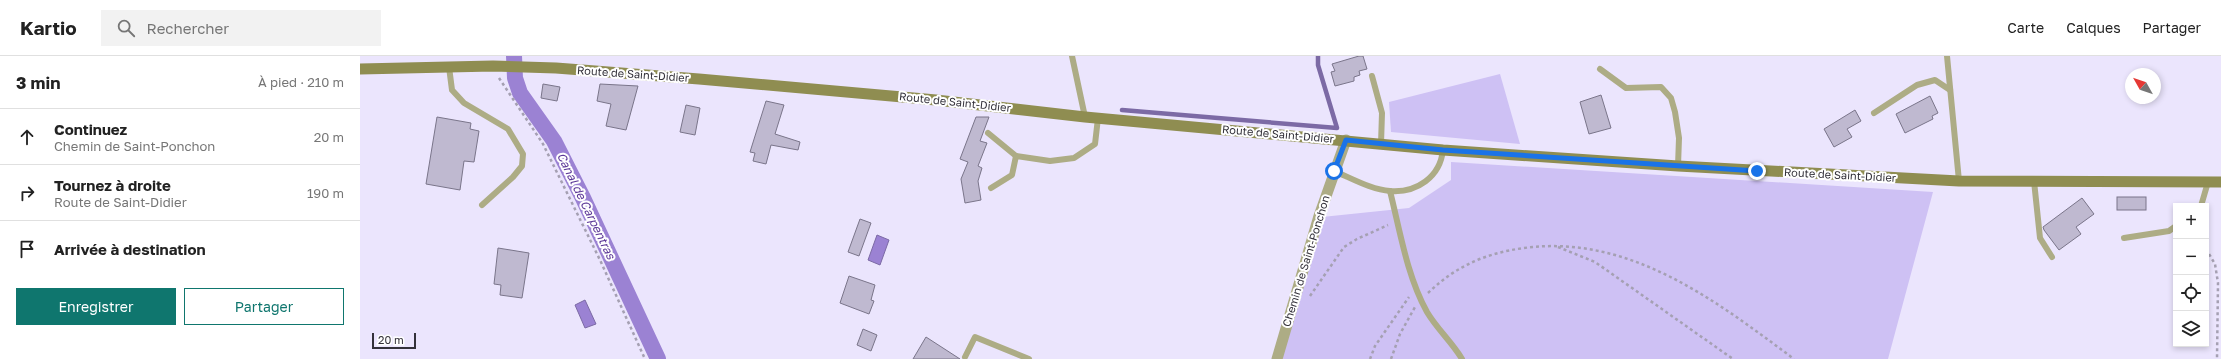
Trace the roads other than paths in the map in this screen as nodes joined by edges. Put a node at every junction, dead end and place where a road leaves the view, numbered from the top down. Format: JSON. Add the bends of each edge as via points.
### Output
{"nodes":[{"id":1,"x":1072,"y":56,"type":"edge"},
{"id":2,"x":1947,"y":56,"type":"edge"},
{"id":3,"x":449,"y":67,"type":"junction"},
{"id":4,"x":360,"y":69,"type":"edge"},
{"id":5,"x":1600,"y":69,"type":"dead end"},
{"id":6,"x":1372,"y":76,"type":"dead end"},
{"id":7,"x":1950,"y":90,"type":"junction"},
{"id":8,"x":1874,"y":113,"type":"dead end"},
{"id":9,"x":1085,"y":117,"type":"junction"},
{"id":10,"x":1098,"y":118,"type":"junction"},
{"id":11,"x":988,"y":133,"type":"dead end"},
{"id":12,"x":1346,"y":140,"type":"junction"},
{"id":13,"x":1381,"y":144,"type":"junction"},
{"id":14,"x":1443,"y":150,"type":"junction"},
{"id":15,"x":1016,"y":156,"type":"junction"},
{"id":16,"x":1678,"y":166,"type":"junction"},
{"id":17,"x":1334,"y":171,"type":"junction"},
{"id":18,"x":1959,"y":181,"type":"junction"},
{"id":19,"x":2034,"y":181,"type":"junction"},
{"id":20,"x":2208,"y":182,"type":"junction"},
{"id":21,"x":2221,"y":182,"type":"edge"},
{"id":22,"x":991,"y":188,"type":"dead end"},
{"id":23,"x":1390,"y":191,"type":"junction"},
{"id":24,"x":2202,"y":203,"type":"edge"},
{"id":25,"x":482,"y":205,"type":"dead end"},
{"id":26,"x":2173,"y":228,"type":"edge"},
{"id":27,"x":2124,"y":238,"type":"dead end"},
{"id":28,"x":2052,"y":257,"type":"dead end"},
{"id":29,"x":965,"y":357,"type":"dead end"},
{"id":30,"x":1029,"y":359,"type":"edge"},
{"id":31,"x":1277,"y":359,"type":"edge"},
{"id":32,"x":1462,"y":359,"type":"edge"}],
"edges":[{"from":1,"to":9,"type":"lane"},
{"from":2,"to":7,"type":"lane"},
{"from":3,"to":4,"type":"main road","name":"Route de Saint-Didier"},
{"from":3,"to":9,"type":"main road","name":"Route de Saint-Didier","via":[[525,67],[781,85]]},
{"from":3,"to":25,"type":"lane","via":[[452,90],[464,103],[508,129],[523,154],[522,166]]},
{"from":5,"to":16,"type":"lane","via":[[1626,88],[1661,88],[1671,98],[1679,138]]},
{"from":6,"to":13,"type":"lane","via":[[1382,113]]},
{"from":7,"to":8,"type":"lane","via":[[1935,80],[1917,85]]},
{"from":7,"to":18,"type":"lane"},
{"from":9,"to":10,"type":"main road","name":"Route de Saint-Didier"},
{"from":10,"to":12,"type":"main road","name":"Route de Saint-Didier"},
{"from":10,"to":15,"type":"lane","via":[[1095,144],[1074,158],[1050,160]]},
{"from":11,"to":15,"type":"lane"},
{"from":12,"to":13,"type":"main road","name":"Route de Saint-Didier"},
{"from":12,"to":17,"type":"street","name":"Chemin de Saint-Ponchon"},
{"from":13,"to":14,"type":"main road","name":"Route de Saint-Didier"},
{"from":14,"to":16,"type":"main road","name":"Route de Saint-Didier"},
{"from":14,"to":23,"type":"lane","via":[[1438,167],[1431,178],[1421,186]]},
{"from":15,"to":22,"type":"lane","via":[[1012,175]]},
{"from":16,"to":18,"type":"main road","name":"Route de Saint-Didier"},
{"from":17,"to":23,"type":"lane"},
{"from":17,"to":31,"type":"street","name":"Chemin de Saint-Ponchon"},
{"from":18,"to":19,"type":"main road","name":"Route de Saint-Didier"},
{"from":19,"to":20,"type":"main road","name":"Route de Saint-Didier"},
{"from":19,"to":28,"type":"lane","via":[[2040,238]]},
{"from":20,"to":21,"type":"main road","name":"Route de Saint-Didier"},
{"from":20,"to":24,"type":"lane"},
{"from":23,"to":32,"type":"lane","via":[[1421,299],[1435,325]]},
{"from":26,"to":27,"type":"lane","via":[[2169,231]]},
{"from":29,"to":30,"type":"lane","via":[[975,337]]}]}
